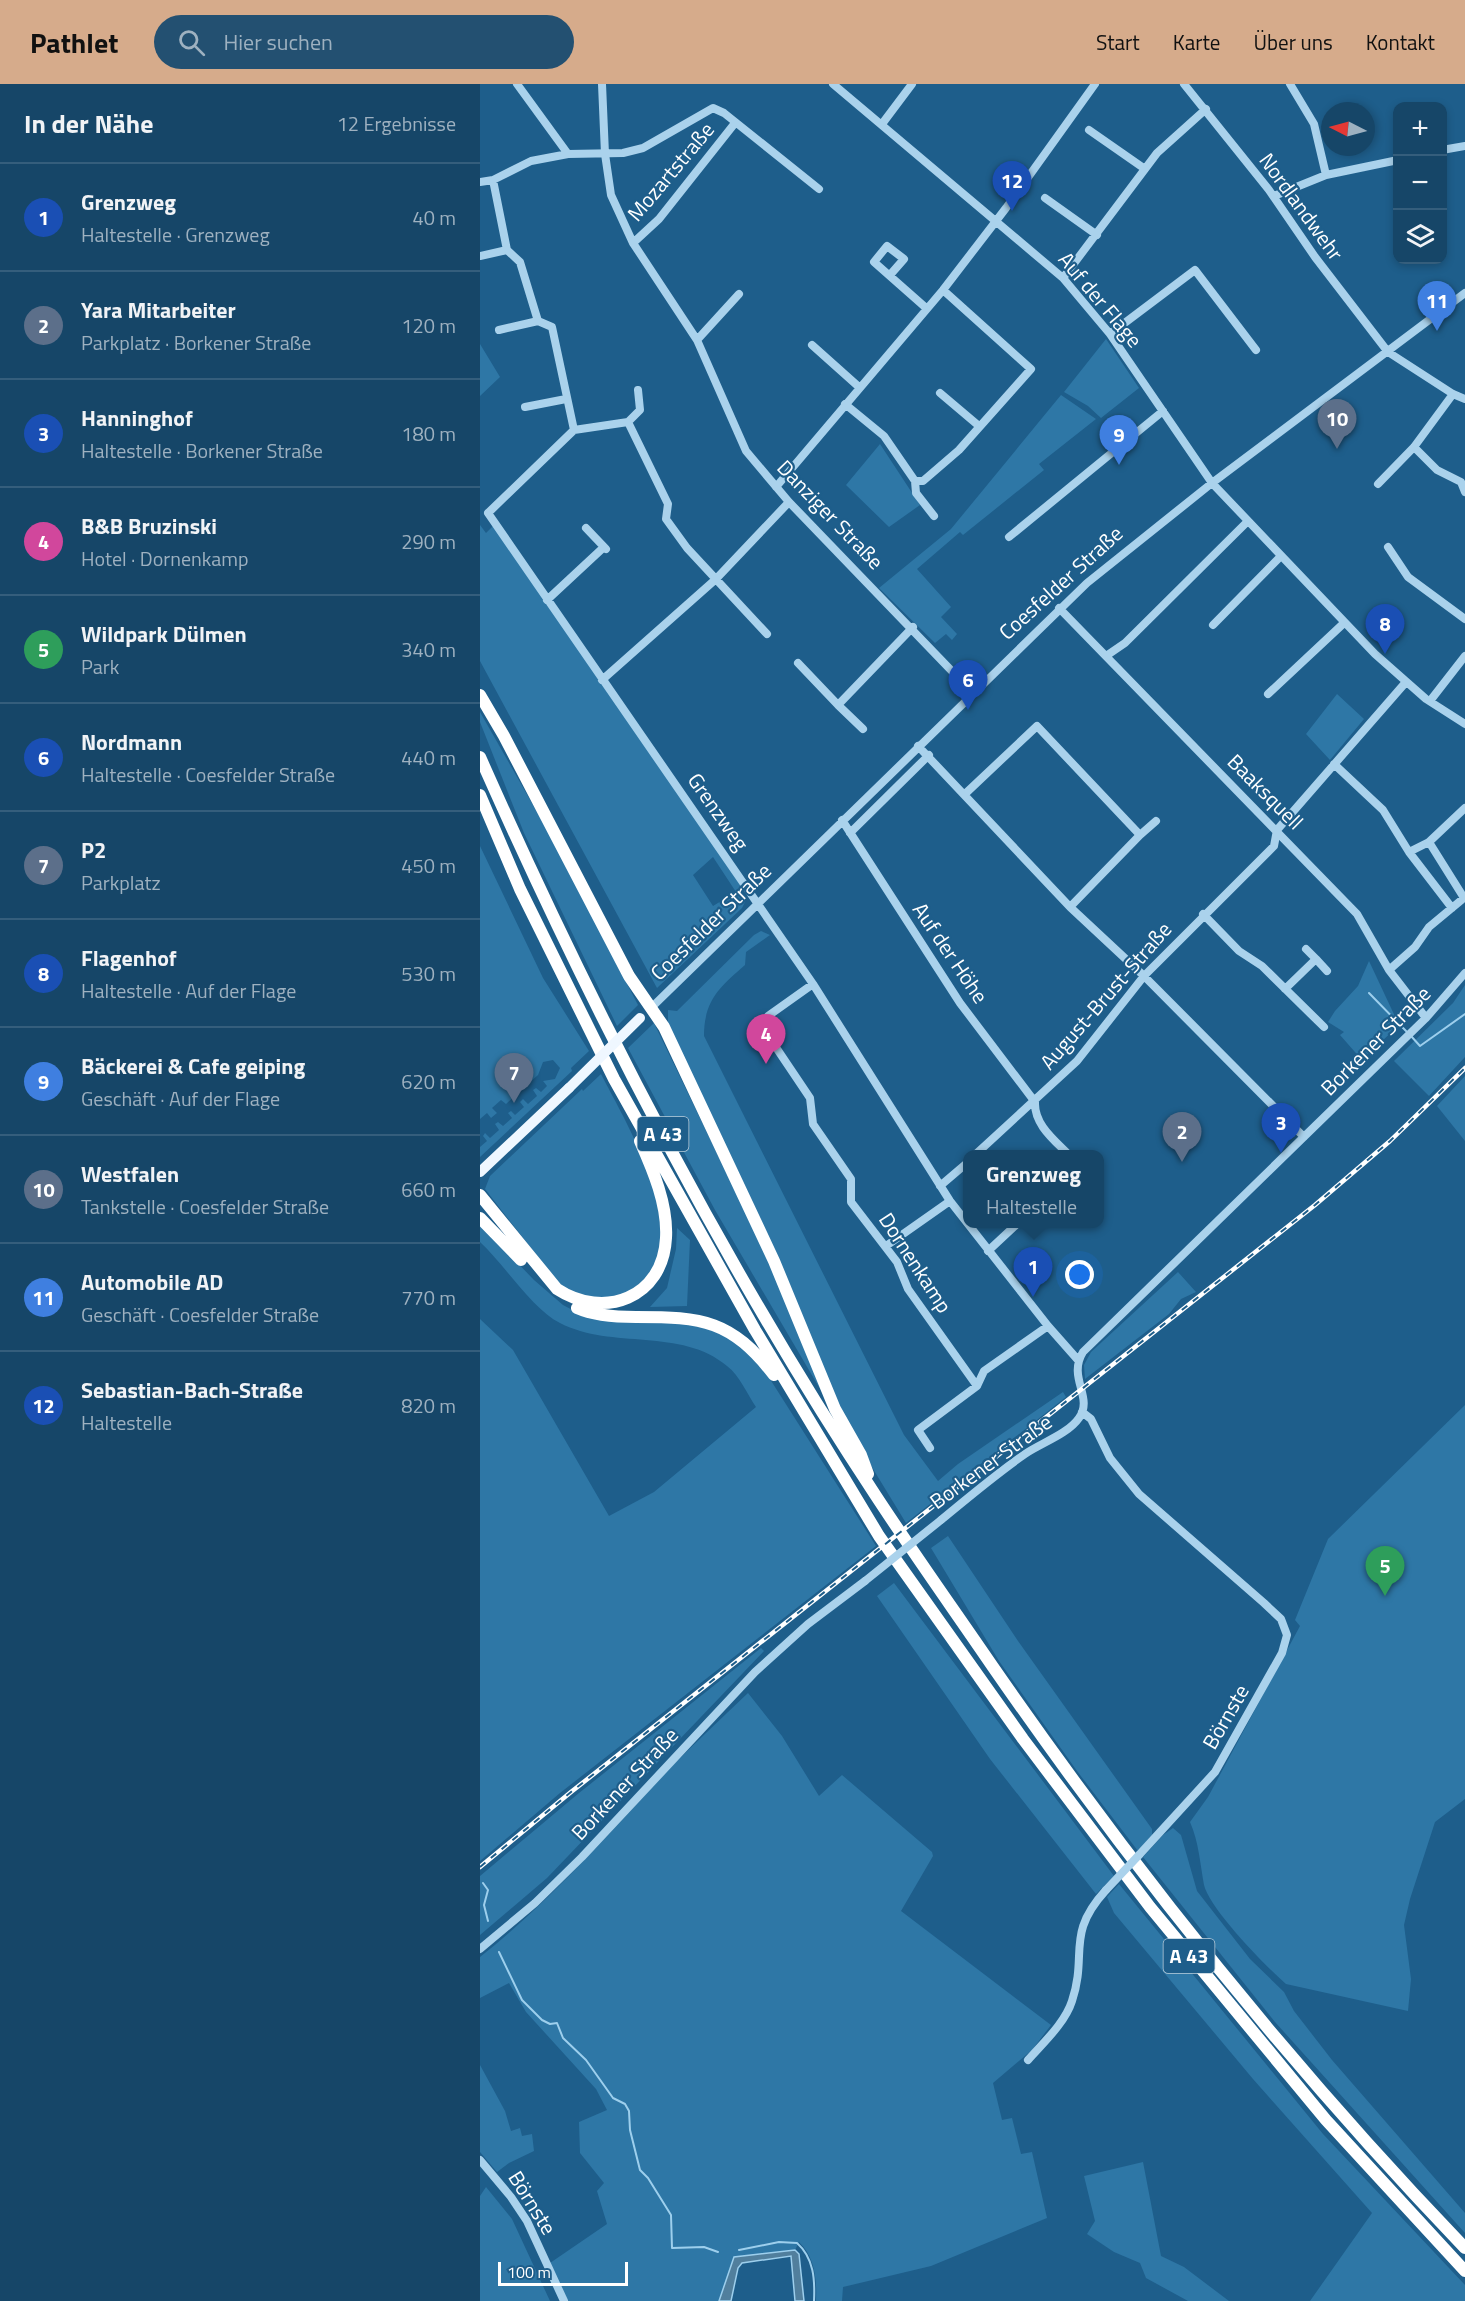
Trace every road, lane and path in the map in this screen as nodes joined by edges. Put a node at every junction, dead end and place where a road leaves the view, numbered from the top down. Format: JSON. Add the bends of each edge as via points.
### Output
{"nodes":[{"id":1,"x":517,"y":84,"type":"edge"},
{"id":2,"x":602,"y":84,"type":"edge"},
{"id":3,"x":833,"y":84,"type":"edge"},
{"id":4,"x":912,"y":84,"type":"edge"},
{"id":5,"x":1095,"y":84,"type":"edge"},
{"id":6,"x":1184,"y":84,"type":"edge"},
{"id":7,"x":1290,"y":84,"type":"edge"},
{"id":8,"x":1206,"y":109,"type":"junction"},
{"id":9,"x":735,"y":123,"type":"junction"},
{"id":10,"x":882,"y":124,"type":"junction"},
{"id":11,"x":1089,"y":129,"type":"dead end"},
{"id":12,"x":1465,"y":146,"type":"edge"},
{"id":13,"x":1447,"y":149,"type":"edge"},
{"id":14,"x":605,"y":153,"type":"junction"},
{"id":15,"x":567,"y":154,"type":"junction"},
{"id":16,"x":1393,"y":161,"type":"edge"},
{"id":17,"x":1145,"y":169,"type":"junction"},
{"id":18,"x":1326,"y":176,"type":"junction"},
{"id":19,"x":493,"y":180,"type":"junction"},
{"id":20,"x":480,"y":182,"type":"edge"},
{"id":21,"x":819,"y":189,"type":"dead end"},
{"id":22,"x":1274,"y":196,"type":"junction"},
{"id":23,"x":1045,"y":198,"type":"dead end"},
{"id":24,"x":997,"y":220,"type":"junction"},
{"id":25,"x":1097,"y":235,"type":"junction"},
{"id":26,"x":633,"y":243,"type":"junction"},
{"id":27,"x":507,"y":250,"type":"junction"},
{"id":28,"x":480,"y":256,"type":"edge"},
{"id":29,"x":890,"y":275,"type":"dead end"},
{"id":30,"x":1063,"y":278,"type":"junction"},
{"id":31,"x":942,"y":290,"type":"junction"},
{"id":32,"x":1465,"y":293,"type":"edge"},
{"id":33,"x":739,"y":294,"type":"dead end"},
{"id":34,"x":925,"y":307,"type":"junction"},
{"id":35,"x":538,"y":321,"type":"junction"},
{"id":36,"x":499,"y":330,"type":"dead end"},
{"id":37,"x":1110,"y":334,"type":"junction"},
{"id":38,"x":697,"y":340,"type":"junction"},
{"id":39,"x":812,"y":345,"type":"dead end"},
{"id":40,"x":1256,"y":350,"type":"dead end"},
{"id":41,"x":1388,"y":351,"type":"junction"},
{"id":42,"x":859,"y":387,"type":"junction"},
{"id":43,"x":638,"y":390,"type":"dead end"},
{"id":44,"x":940,"y":393,"type":"dead end"},
{"id":45,"x":1453,"y":394,"type":"junction"},
{"id":46,"x":566,"y":399,"type":"junction"},
{"id":47,"x":1465,"y":399,"type":"edge"},
{"id":48,"x":845,"y":404,"type":"junction"},
{"id":49,"x":525,"y":407,"type":"dead end"},
{"id":50,"x":1163,"y":411,"type":"junction"},
{"id":51,"x":628,"y":422,"type":"junction"},
{"id":52,"x":979,"y":426,"type":"junction"},
{"id":53,"x":574,"y":430,"type":"junction"},
{"id":54,"x":1414,"y":447,"type":"junction"},
{"id":55,"x":915,"y":481,"type":"junction"},
{"id":56,"x":1212,"y":483,"type":"junction"},
{"id":57,"x":1378,"y":484,"type":"dead end"},
{"id":58,"x":776,"y":487,"type":"junction"},
{"id":59,"x":1465,"y":492,"type":"edge"},
{"id":60,"x":789,"y":502,"type":"junction"},
{"id":61,"x":934,"y":516,"type":"dead end"},
{"id":62,"x":1247,"y":522,"type":"junction"},
{"id":63,"x":586,"y":528,"type":"dead end"},
{"id":64,"x":1009,"y":537,"type":"dead end"},
{"id":65,"x":1388,"y":547,"type":"dead end"},
{"id":66,"x":1280,"y":557,"type":"junction"},
{"id":67,"x":716,"y":579,"type":"junction"},
{"id":68,"x":547,"y":600,"type":"junction"},
{"id":69,"x":1059,"y":608,"type":"junction"},
{"id":70,"x":1465,"y":619,"type":"edge"},
{"id":71,"x":1344,"y":623,"type":"junction"},
{"id":72,"x":1213,"y":625,"type":"dead end"},
{"id":73,"x":913,"y":627,"type":"junction"},
{"id":74,"x":767,"y":634,"type":"dead end"},
{"id":75,"x":1106,"y":656,"type":"junction"},
{"id":76,"x":1465,"y":656,"type":"edge"},
{"id":77,"x":798,"y":663,"type":"dead end"},
{"id":78,"x":602,"y":680,"type":"junction"},
{"id":79,"x":1406,"y":682,"type":"junction"},
{"id":80,"x":972,"y":692,"type":"junction"},
{"id":81,"x":1268,"y":694,"type":"dead end"},
{"id":82,"x":480,"y":695,"type":"edge"},
{"id":83,"x":1430,"y":701,"type":"junction"},
{"id":84,"x":838,"y":705,"type":"junction"},
{"id":85,"x":1465,"y":724,"type":"edge"},
{"id":86,"x":862,"y":729,"type":"dead end"},
{"id":87,"x":918,"y":746,"type":"junction"},
{"id":88,"x":929,"y":755,"type":"junction"},
{"id":89,"x":480,"y":757,"type":"edge"},
{"id":90,"x":1334,"y":764,"type":"junction"},
{"id":91,"x":966,"y":794,"type":"junction"},
{"id":92,"x":480,"y":795,"type":"edge"},
{"id":93,"x":1465,"y":808,"type":"edge"},
{"id":94,"x":842,"y":820,"type":"junction"},
{"id":95,"x":1156,"y":821,"type":"dead end"},
{"id":96,"x":1277,"y":830,"type":"junction"},
{"id":97,"x":850,"y":833,"type":"junction"},
{"id":98,"x":1140,"y":835,"type":"junction"},
{"id":99,"x":1429,"y":842,"type":"junction"},
{"id":100,"x":1409,"y":852,"type":"junction"},
{"id":101,"x":1464,"y":897,"type":"edge"},
{"id":102,"x":759,"y":903,"type":"junction"},
{"id":103,"x":1070,"y":907,"type":"junction"},
{"id":104,"x":1452,"y":908,"type":"junction"},
{"id":105,"x":1203,"y":914,"type":"junction"},
{"id":106,"x":1306,"y":949,"type":"dead end"},
{"id":107,"x":1316,"y":960,"type":"junction"},
{"id":108,"x":1389,"y":970,"type":"junction"},
{"id":109,"x":1327,"y":971,"type":"dead end"},
{"id":110,"x":1465,"y":973,"type":"edge"},
{"id":111,"x":1144,"y":976,"type":"junction"},
{"id":112,"x":813,"y":984,"type":"junction"},
{"id":113,"x":1285,"y":989,"type":"junction"},
{"id":114,"x":652,"y":1007,"type":"junction"},
{"id":115,"x":1426,"y":1018,"type":"junction"},
{"id":116,"x":1324,"y":1028,"type":"dead end"},
{"id":117,"x":614,"y":1079,"type":"junction"},
{"id":118,"x":1035,"y":1102,"type":"junction"},
{"id":119,"x":1304,"y":1137,"type":"junction"},
{"id":120,"x":982,"y":1150,"type":"edge"},
{"id":121,"x":1064,"y":1150,"type":"edge"},
{"id":122,"x":963,"y":1166,"type":"edge"},
{"id":123,"x":480,"y":1172,"type":"edge"},
{"id":124,"x":940,"y":1186,"type":"junction"},
{"id":125,"x":480,"y":1195,"type":"edge"},
{"id":126,"x":950,"y":1201,"type":"junction"},
{"id":127,"x":963,"y":1218,"type":"edge"},
{"id":128,"x":481,"y":1219,"type":"edge"},
{"id":129,"x":971,"y":1228,"type":"edge"},
{"id":130,"x":1013,"y":1228,"type":"edge"},
{"id":131,"x":886,"y":1246,"type":"junction"},
{"id":132,"x":988,"y":1251,"type":"junction"},
{"id":133,"x":1048,"y":1326,"type":"junction"},
{"id":134,"x":1078,"y":1360,"type":"junction"},
{"id":135,"x":977,"y":1386,"type":"junction"},
{"id":136,"x":1082,"y":1412,"type":"junction"},
{"id":137,"x":807,"y":1416,"type":"junction"},
{"id":138,"x":930,"y":1448,"type":"dead end"},
{"id":139,"x":875,"y":1495,"type":"junction"},
{"id":140,"x":480,"y":1949,"type":"edge"},
{"id":141,"x":1028,"y":2060,"type":"dead end"},
{"id":142,"x":480,"y":2160,"type":"edge"},
{"id":143,"x":1465,"y":2248,"type":"edge"},
{"id":144,"x":1465,"y":2271,"type":"edge"},
{"id":145,"x":564,"y":2301,"type":"edge"}],
"edges":[{"from":1,"to":15,"type":"street"},
{"from":2,"to":14,"type":"street","name":"Danziger Straße"},
{"from":3,"to":10,"type":"street","name":"Auf der Flage"},
{"from":4,"to":10,"type":"street"},
{"from":5,"to":24,"type":"street"},
{"from":6,"to":8,"type":"street","name":"Nordlandwehr"},
{"from":7,"to":18,"type":"street","via":[[1314,124]]},
{"from":8,"to":17,"type":"street"},
{"from":8,"to":22,"type":"street","name":"Nordlandwehr"},
{"from":9,"to":14,"type":"street","via":[[713,108],[643,148]]},
{"from":9,"to":21,"type":"street"},
{"from":9,"to":26,"type":"street","name":"Mozartstraße","via":[[659,219]]},
{"from":10,"to":24,"type":"street","name":"Auf der Flage"},
{"from":11,"to":17,"type":"street"},
{"from":12,"to":13,"type":"street"},
{"from":14,"to":15,"type":"street"},
{"from":14,"to":26,"type":"street","name":"Danziger Straße","via":[[611,195]]},
{"from":15,"to":19,"type":"street","via":[[531,161]]},
{"from":16,"to":18,"type":"street"},
{"from":17,"to":25,"type":"street"},
{"from":18,"to":22,"type":"street"},
{"from":19,"to":20,"type":"street"},
{"from":19,"to":27,"type":"street"},
{"from":22,"to":41,"type":"street","name":"Nordlandwehr","via":[[1315,257]]},
{"from":23,"to":25,"type":"street"},
{"from":24,"to":30,"type":"street","name":"Auf der Flage"},
{"from":24,"to":31,"type":"street"},
{"from":25,"to":30,"type":"street"},
{"from":26,"to":38,"type":"street","name":"Danziger Straße"},
{"from":27,"to":28,"type":"street"},
{"from":27,"to":35,"type":"street","via":[[520,262]]},
{"from":29,"to":34,"type":"street"},
{"from":30,"to":37,"type":"street","name":"Auf der Flage"},
{"from":31,"to":34,"type":"street"},
{"from":31,"to":52,"type":"street","via":[[1031,369]]},
{"from":32,"to":41,"type":"street","name":"Coesfelder Straße"},
{"from":33,"to":38,"type":"street"},
{"from":34,"to":42,"type":"street"},
{"from":35,"to":36,"type":"street"},
{"from":35,"to":46,"type":"street","via":[[552,327]]},
{"from":37,"to":40,"type":"street","via":[[1195,270]]},
{"from":37,"to":50,"type":"street","name":"Auf der Flage"},
{"from":38,"to":58,"type":"street","name":"Danziger Straße","via":[[746,451]]},
{"from":39,"to":42,"type":"street"},
{"from":41,"to":45,"type":"street","name":"Nordlandwehr"},
{"from":41,"to":56,"type":"street","name":"Coesfelder Straße"},
{"from":42,"to":48,"type":"street"},
{"from":43,"to":51,"type":"street","via":[[640,410]]},
{"from":44,"to":52,"type":"street"},
{"from":45,"to":47,"type":"street","name":"Nordlandwehr"},
{"from":45,"to":54,"type":"street"},
{"from":46,"to":49,"type":"street"},
{"from":46,"to":53,"type":"street"},
{"from":48,"to":55,"type":"street","via":[[884,436]]},
{"from":48,"to":58,"type":"street"},
{"from":50,"to":56,"type":"street","name":"Auf der Flage"},
{"from":50,"to":64,"type":"street"},
{"from":51,"to":53,"type":"street"},
{"from":51,"to":67,"type":"street","via":[[669,504],[666,519]]},
{"from":52,"to":55,"type":"street","via":[[931,475]]},
{"from":53,"to":68,"type":"street","name":"Grenzweg","via":[[488,513]]},
{"from":54,"to":57,"type":"street"},
{"from":54,"to":59,"type":"street","via":[[1437,470],[1461,482]]},
{"from":55,"to":61,"type":"street","via":[[916,493]]},
{"from":56,"to":62,"type":"street","name":"Auf der Flage"},
{"from":56,"to":69,"type":"street","name":"Coesfelder Straße","via":[[1115,558]]},
{"from":58,"to":60,"type":"street","name":"Danziger Straße"},
{"from":60,"to":67,"type":"street"},
{"from":60,"to":73,"type":"street","name":"Danziger Straße"},
{"from":62,"to":66,"type":"street","name":"Auf der Flage"},
{"from":62,"to":75,"type":"street","via":[[1125,643]]},
{"from":63,"to":68,"type":"street","via":[[605,548]]},
{"from":65,"to":70,"type":"street","via":[[1408,577]]},
{"from":66,"to":71,"type":"street","name":"Auf der Flage"},
{"from":66,"to":72,"type":"street"},
{"from":67,"to":74,"type":"street"},
{"from":67,"to":78,"type":"street"},
{"from":68,"to":78,"type":"street","name":"Grenzweg"},
{"from":69,"to":75,"type":"street","name":"Baaksquell"},
{"from":69,"to":80,"type":"street","name":"Coesfelder Straße"},
{"from":71,"to":79,"type":"street","name":"Auf der Flage"},
{"from":71,"to":81,"type":"street"},
{"from":73,"to":80,"type":"street","name":"Danziger Straße"},
{"from":73,"to":84,"type":"street"},
{"from":75,"to":96,"type":"street","name":"Baaksquell"},
{"from":76,"to":83,"type":"street"},
{"from":77,"to":84,"type":"street"},
{"from":78,"to":102,"type":"street","name":"Grenzweg"},
{"from":79,"to":83,"type":"street","name":"Auf der Flage"},
{"from":79,"to":90,"type":"street","name":"August-Brust-Straße"},
{"from":80,"to":87,"type":"street","name":"Coesfelder Straße"},
{"from":82,"to":114,"type":"highway","via":[[629,976]]},
{"from":83,"to":85,"type":"street","name":"Auf der Flage"},
{"from":84,"to":86,"type":"street"},
{"from":87,"to":88,"type":"street"},
{"from":87,"to":94,"type":"street","name":"Coesfelder Straße"},
{"from":88,"to":91,"type":"street"},
{"from":88,"to":97,"type":"street"},
{"from":89,"to":139,"type":"highway","number":"A 43","via":[[578,969],[660,1129],[753,1296]]},
{"from":90,"to":96,"type":"street","name":"August-Brust-Straße"},
{"from":90,"to":100,"type":"street","via":[[1383,810]]},
{"from":91,"to":98,"type":"street","via":[[1037,726]]},
{"from":91,"to":103,"type":"street"},
{"from":92,"to":117,"type":"highway","number":"A 43","via":[[525,899]]},
{"from":93,"to":99,"type":"street"},
{"from":94,"to":97,"type":"street","name":"Auf der Höhe"},
{"from":94,"to":102,"type":"street","name":"Coesfelder Straße"},
{"from":95,"to":98,"type":"street"},
{"from":96,"to":105,"type":"street","name":"August-Brust-Straße","via":[[1274,846]]},
{"from":96,"to":108,"type":"street","name":"Baaksquell","via":[[1357,914]]},
{"from":97,"to":118,"type":"street","name":"Auf der Höhe","via":[[960,1003]]},
{"from":98,"to":103,"type":"street"},
{"from":99,"to":100,"type":"street"},
{"from":99,"to":101,"type":"street"},
{"from":100,"to":104,"type":"street"},
{"from":101,"to":104,"type":"street"},
{"from":102,"to":112,"type":"street","name":"Grenzweg"},
{"from":102,"to":114,"type":"street","name":"Coesfelder Straße"},
{"from":103,"to":111,"type":"street"},
{"from":104,"to":108,"type":"street"},
{"from":105,"to":111,"type":"street","name":"August-Brust-Straße"},
{"from":105,"to":113,"type":"street","via":[[1239,951],[1262,966]]},
{"from":106,"to":107,"type":"street"},
{"from":107,"to":109,"type":"street"},
{"from":107,"to":113,"type":"street"},
{"from":108,"to":115,"type":"street","name":"Baaksquell"},
{"from":110,"to":115,"type":"street","name":"Borkener Straße"},
{"from":111,"to":118,"type":"street","name":"August-Brust-Straße","via":[[1077,1061]]},
{"from":111,"to":119,"type":"street"},
{"from":112,"to":124,"type":"street","name":"Grenzweg"},
{"from":112,"to":131,"type":"street","name":"Dornenkamp","via":[[768,1016],[767,1034],[810,1098],[813,1124],[850,1179],[851,1202]]},
{"from":113,"to":116,"type":"street"},
{"from":114,"to":123,"type":"main road","name":"Coesfelder Straße","bridge":true},
{"from":114,"to":139,"type":"highway","via":[[774,1261]]},
{"from":115,"to":119,"type":"street","name":"Borkener Straße"},
{"from":117,"to":125,"type":"highway","via":[[647,1158],[666,1221],[659,1268],[652,1280],[622,1301],[602,1305],[572,1299],[556,1289],[538,1269]]},
{"from":117,"to":137,"type":"highway","number":"A 43"},
{"from":118,"to":120,"type":"street","name":"August-Brust-Straße"},
{"from":118,"to":121,"type":"street","via":[[1034,1114]]},
{"from":119,"to":134,"type":"street","name":"Borkener Straße"},
{"from":122,"to":124,"type":"street"},
{"from":124,"to":126,"type":"street","name":"Grenzweg"},
{"from":126,"to":127,"type":"street","name":"Grenzweg"},
{"from":126,"to":131,"type":"street"},
{"from":128,"to":137,"type":"highway","via":[[551,1291],[585,1312],[711,1322],[740,1337]]},
{"from":129,"to":132,"type":"street","name":"Grenzweg"},
{"from":130,"to":132,"type":"street"},
{"from":131,"to":135,"type":"street","name":"Dornenkamp","via":[[908,1289]]},
{"from":132,"to":133,"type":"street","name":"Grenzweg"},
{"from":133,"to":134,"type":"street","name":"Grenzweg"},
{"from":133,"to":135,"type":"street","via":[[984,1371]]},
{"from":134,"to":136,"type":"street","name":"Borkener Straße"},
{"from":135,"to":138,"type":"street","via":[[918,1430]]},
{"from":136,"to":140,"type":"street","name":"Borkener Straße","bridge":true,"via":[[1073,1424],[1024,1455],[808,1624],[761,1666],[582,1857]]},
{"from":136,"to":141,"type":"street","name":"Börnste","bridge":true,"via":[[1091,1419],[1110,1458],[1140,1494],[1281,1619],[1287,1635],[1271,1674],[1215,1772],[1091,1907],[1081,1929],[1079,1977],[1071,2004]]},
{"from":137,"to":144,"type":"highway","number":"A 43","via":[[879,1536],[1095,1837],[1326,2120]]},
{"from":139,"to":143,"type":"highway","number":"A 43","via":[[1042,1739],[1149,1881],[1315,2083]]},
{"from":142,"to":145,"type":"street","name":"Börnste","via":[[527,2221]]}]}
